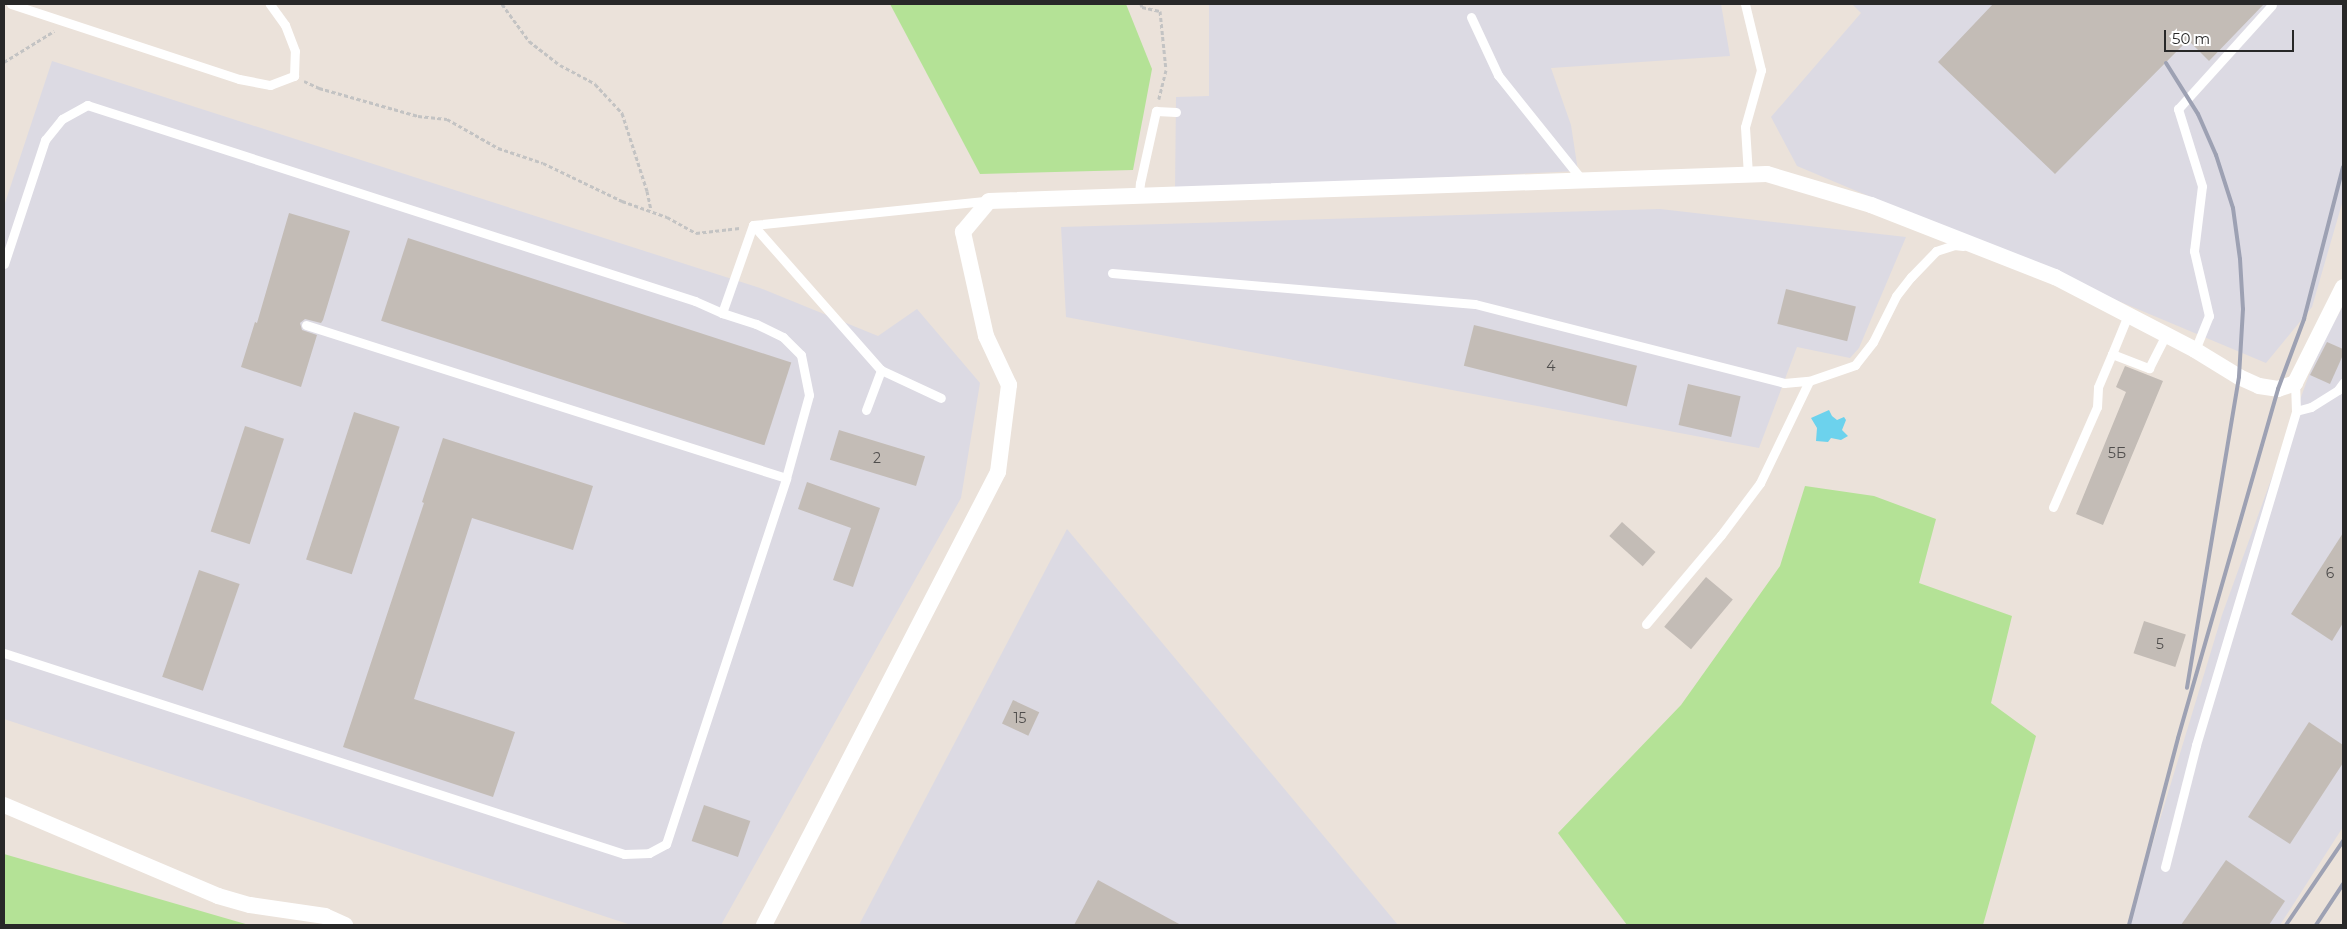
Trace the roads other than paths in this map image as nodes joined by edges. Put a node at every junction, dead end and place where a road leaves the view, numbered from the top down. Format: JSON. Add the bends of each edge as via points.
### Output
{"nodes":[{"id":1,"x":10,"y":4,"type":"edge"},
{"id":2,"x":270,"y":4,"type":"edge"},
{"id":3,"x":1745,"y":4,"type":"edge"},
{"id":4,"x":2272,"y":5,"type":"dead end"},
{"id":5,"x":1471,"y":17,"type":"dead end"},
{"id":6,"x":1176,"y":112,"type":"dead end"},
{"id":7,"x":1748,"y":175,"type":"junction"},
{"id":8,"x":1582,"y":181,"type":"junction"},
{"id":9,"x":1140,"y":196,"type":"junction"},
{"id":10,"x":989,"y":201,"type":"junction"},
{"id":11,"x":754,"y":225,"type":"junction"},
{"id":12,"x":1980,"y":248,"type":"junction"},
{"id":13,"x":4,"y":264,"type":"edge"},
{"id":14,"x":1112,"y":272,"type":"dead end"},
{"id":15,"x":2343,"y":287,"type":"edge"},
{"id":16,"x":722,"y":313,"type":"junction"},
{"id":17,"x":2128,"y":315,"type":"junction"},
{"id":18,"x":306,"y":325,"type":"dead end"},
{"id":19,"x":2166,"y":335,"type":"junction"},
{"id":20,"x":2195,"y":350,"type":"junction"},
{"id":21,"x":2112,"y":354,"type":"junction"},
{"id":22,"x":881,"y":370,"type":"junction"},
{"id":23,"x":1809,"y":381,"type":"junction"},
{"id":24,"x":2296,"y":383,"type":"junction"},
{"id":25,"x":2343,"y":383,"type":"edge"},
{"id":26,"x":941,"y":398,"type":"dead end"},
{"id":27,"x":866,"y":410,"type":"dead end"},
{"id":28,"x":2296,"y":411,"type":"junction"},
{"id":29,"x":786,"y":478,"type":"junction"},
{"id":30,"x":2052,"y":507,"type":"dead end"},
{"id":31,"x":1646,"y":624,"type":"dead end"},
{"id":32,"x":4,"y":653,"type":"edge"},
{"id":33,"x":4,"y":805,"type":"edge"},
{"id":34,"x":2165,"y":867,"type":"dead end"},
{"id":35,"x":345,"y":925,"type":"edge"},
{"id":36,"x":764,"y":925,"type":"edge"}],
"edges":[{"from":1,"to":2,"type":"lane","via":[[239,79],[270,85],[294,76],[295,51],[285,25]]},
{"from":3,"to":7,"type":"lane","via":[[1761,70],[1745,127]]},
{"from":4,"to":20,"type":"lane","via":[[2178,109],[2202,186],[2194,251],[2209,316]]},
{"from":5,"to":8,"type":"lane","via":[[1498,75]]},
{"from":6,"to":9,"type":"lane","via":[[1156,111]]},
{"from":7,"to":8,"type":"street"},
{"from":7,"to":12,"type":"street","via":[[1767,174],[1871,205]]},
{"from":8,"to":9,"type":"street"},
{"from":9,"to":10,"type":"street"},
{"from":10,"to":11,"type":"lane"},
{"from":10,"to":36,"type":"street","via":[[964,232],[986,336],[1008,385],[998,472]]},
{"from":11,"to":16,"type":"lane"},
{"from":11,"to":22,"type":"lane"},
{"from":12,"to":17,"type":"street","via":[[2055,277]]},
{"from":12,"to":23,"type":"lane","via":[[1954,245],[1936,252],[1896,296],[1873,342],[1855,365]]},
{"from":13,"to":16,"type":"lane","via":[[45,140],[62,119],[87,105],[695,301]]},
{"from":14,"to":23,"type":"lane","via":[[1475,304],[1784,383]]},
{"from":15,"to":24,"type":"street"},
{"from":16,"to":29,"type":"lane","via":[[756,324],[783,338],[801,356],[809,395]]},
{"from":17,"to":19,"type":"street"},
{"from":17,"to":21,"type":"lane"},
{"from":18,"to":29,"type":"lane"},
{"from":19,"to":20,"type":"street"},
{"from":19,"to":21,"type":"lane","via":[[2150,368]]},
{"from":20,"to":24,"type":"street","via":[[2259,386],[2278,388]]},
{"from":21,"to":30,"type":"lane","via":[[2098,387],[2097,407]]},
{"from":22,"to":26,"type":"lane"},
{"from":22,"to":27,"type":"lane"},
{"from":23,"to":31,"type":"lane","via":[[1760,483]]},
{"from":24,"to":28,"type":"lane"},
{"from":25,"to":28,"type":"lane","via":[[2338,390],[2311,407]]},
{"from":28,"to":34,"type":"lane","via":[[2196,745]]},
{"from":29,"to":32,"type":"lane","via":[[666,844],[649,853],[624,854]]},
{"from":33,"to":35,"type":"street","via":[[218,896],[250,905],[325,916]]}]}
